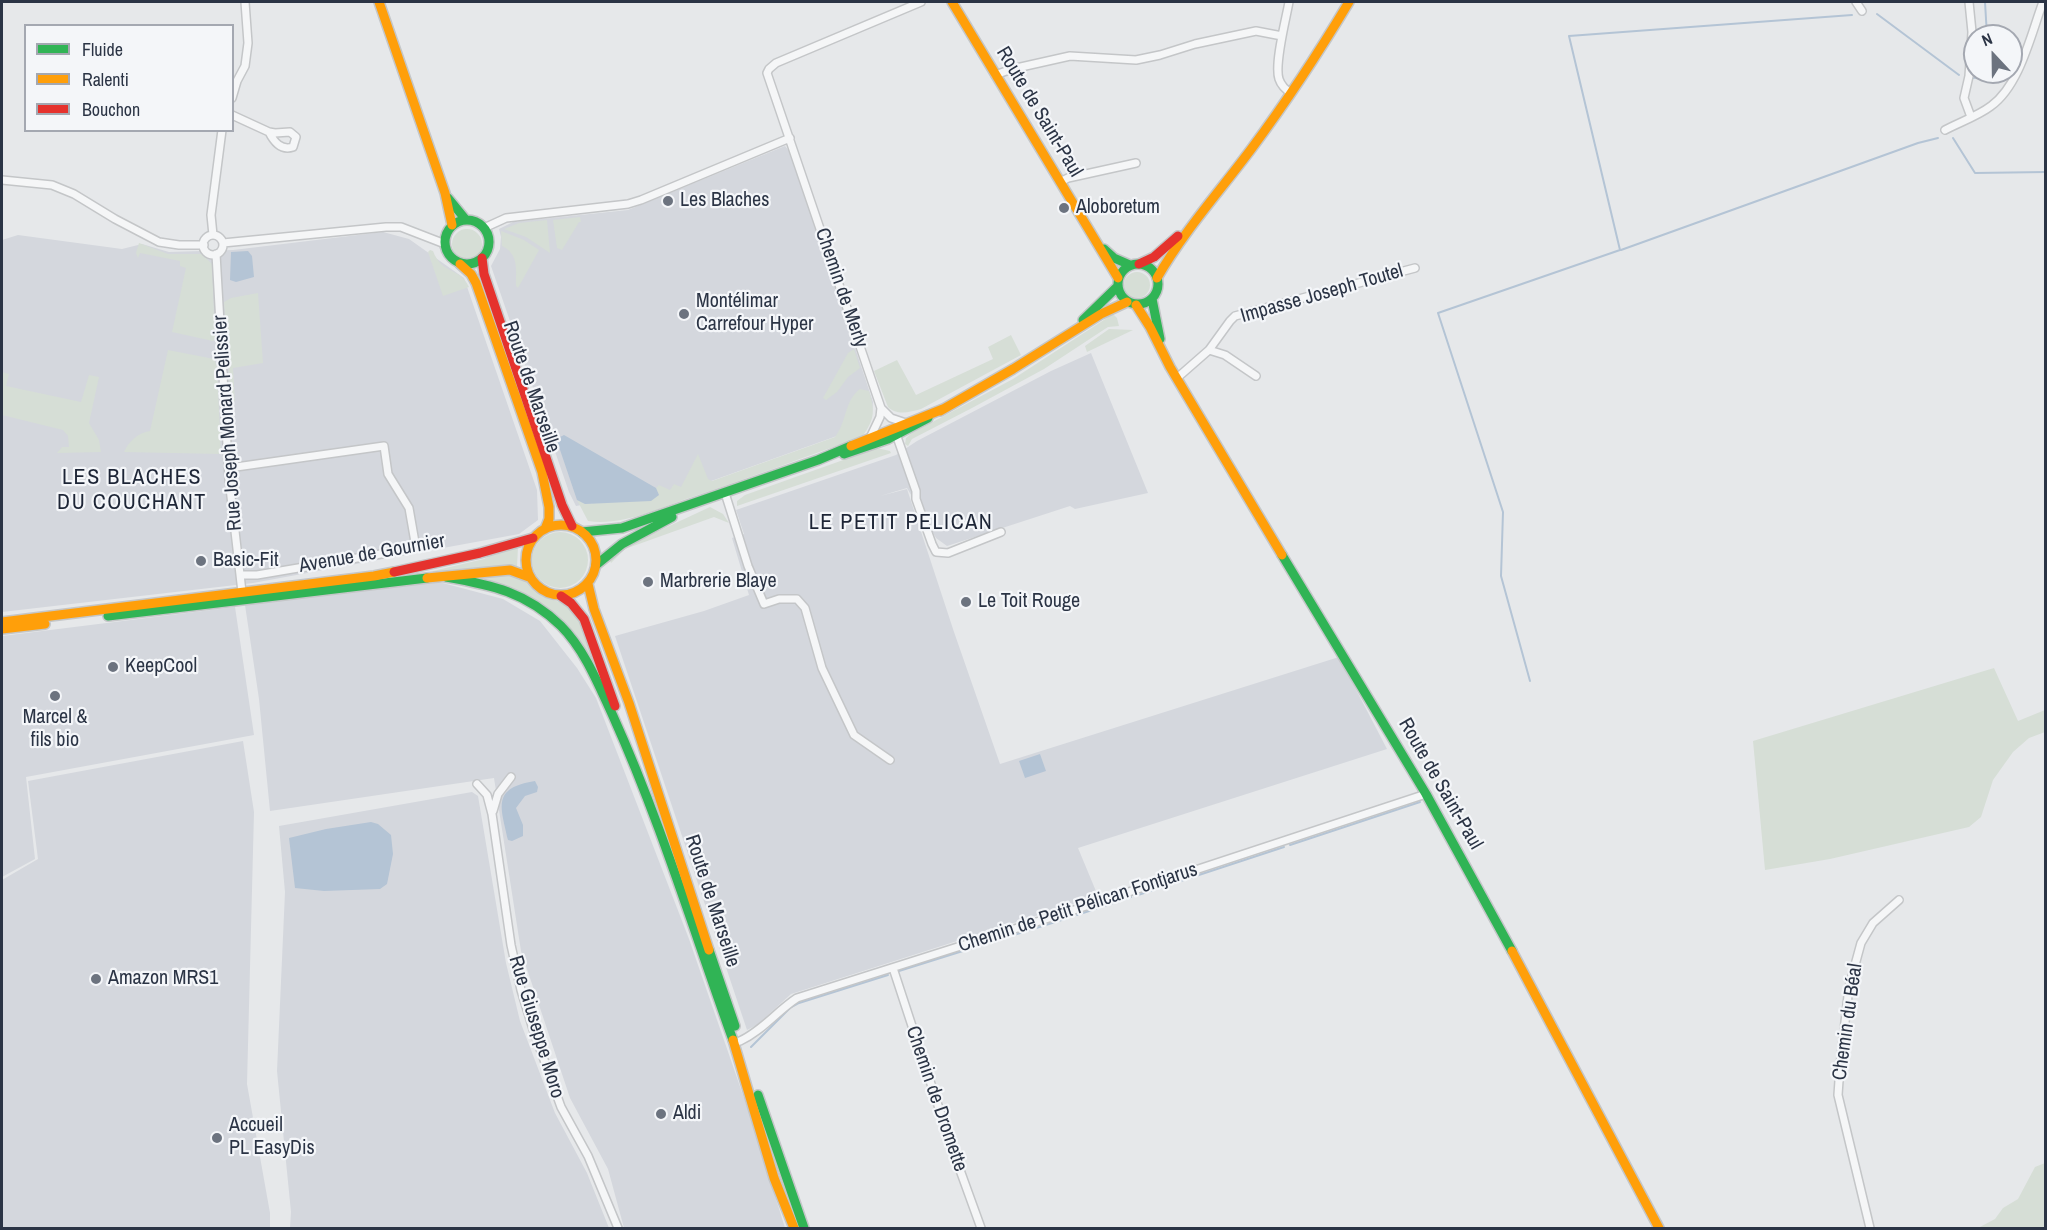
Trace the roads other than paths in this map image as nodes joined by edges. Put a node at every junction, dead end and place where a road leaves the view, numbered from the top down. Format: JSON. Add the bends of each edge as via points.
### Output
{"nodes":[{"id":1,"x":245,"y":2,"type":"edge"},
{"id":2,"x":380,"y":2,"type":"edge"},
{"id":3,"x":921,"y":2,"type":"edge"},
{"id":4,"x":952,"y":2,"type":"edge"},
{"id":5,"x":1289,"y":2,"type":"edge"},
{"id":6,"x":1349,"y":2,"type":"edge"},
{"id":7,"x":1856,"y":2,"type":"edge"},
{"id":8,"x":1863,"y":2,"type":"edge"},
{"id":9,"x":1969,"y":2,"type":"edge"},
{"id":10,"x":2043,"y":2,"type":"edge"},
{"id":11,"x":1862,"y":11,"type":"dead end"},
{"id":12,"x":1282,"y":36,"type":"junction"},
{"id":13,"x":995,"y":75,"type":"junction"},
{"id":14,"x":235,"y":80,"type":"edge"},
{"id":15,"x":1292,"y":93,"type":"junction"},
{"id":16,"x":234,"y":116,"type":"edge"},
{"id":17,"x":1971,"y":117,"type":"junction"},
{"id":18,"x":1945,"y":130,"type":"dead end"},
{"id":19,"x":222,"y":132,"type":"edge"},
{"id":20,"x":269,"y":132,"type":"dead end"},
{"id":21,"x":790,"y":138,"type":"junction"},
{"id":22,"x":1136,"y":163,"type":"dead end"},
{"id":23,"x":2,"y":180,"type":"edge"},
{"id":24,"x":1060,"y":182,"type":"junction"},
{"id":25,"x":445,"y":193,"type":"junction"},
{"id":26,"x":1199,"y":216,"type":"junction"},
{"id":27,"x":466,"y":220,"type":"junction"},
{"id":28,"x":453,"y":225,"type":"junction"},
{"id":29,"x":484,"y":228,"type":"junction"},
{"id":30,"x":213,"y":235,"type":"junction"},
{"id":31,"x":1096,"y":241,"type":"junction"},
{"id":32,"x":223,"y":243,"type":"junction"},
{"id":33,"x":444,"y":244,"type":"junction"},
{"id":34,"x":204,"y":245,"type":"junction"},
{"id":35,"x":216,"y":254,"type":"junction"},
{"id":36,"x":482,"y":258,"type":"junction"},
{"id":37,"x":459,"y":264,"type":"junction"},
{"id":38,"x":1135,"y":264,"type":"junction"},
{"id":39,"x":1415,"y":268,"type":"dead end"},
{"id":40,"x":1157,"y":278,"type":"junction"},
{"id":41,"x":1118,"y":283,"type":"junction"},
{"id":42,"x":1152,"y":299,"type":"junction"},
{"id":43,"x":1131,"y":304,"type":"junction"},
{"id":44,"x":1068,"y":334,"type":"junction"},
{"id":45,"x":1209,"y":350,"type":"junction"},
{"id":46,"x":1170,"y":367,"type":"junction"},
{"id":47,"x":1256,"y":376,"type":"dead end"},
{"id":48,"x":1177,"y":378,"type":"junction"},
{"id":49,"x":881,"y":408,"type":"junction"},
{"id":50,"x":943,"y":409,"type":"junction"},
{"id":51,"x":906,"y":423,"type":"junction"},
{"id":52,"x":896,"y":434,"type":"junction"},
{"id":53,"x":870,"y":438,"type":"junction"},
{"id":54,"x":818,"y":460,"type":"junction"},
{"id":55,"x":229,"y":468,"type":"junction"},
{"id":56,"x":726,"y":493,"type":"junction"},
{"id":57,"x":711,"y":498,"type":"junction"},
{"id":58,"x":572,"y":526,"type":"junction"},
{"id":59,"x":544,"y":529,"type":"junction"},
{"id":60,"x":582,"y":532,"type":"junction"},
{"id":61,"x":1001,"y":532,"type":"dead end"},
{"id":62,"x":533,"y":538,"type":"junction"},
{"id":63,"x":480,"y":553,"type":"junction"},
{"id":64,"x":596,"y":565,"type":"junction"},
{"id":65,"x":240,"y":575,"type":"junction"},
{"id":66,"x":446,"y":577,"type":"junction"},
{"id":67,"x":529,"y":577,"type":"junction"},
{"id":68,"x":422,"y":580,"type":"junction"},
{"id":69,"x":588,"y":584,"type":"junction"},
{"id":70,"x":242,"y":592,"type":"junction"},
{"id":71,"x":561,"y":596,"type":"junction"},
{"id":72,"x":2,"y":622,"type":"edge"},
{"id":73,"x":2,"y":629,"type":"edge"},
{"id":74,"x":628,"y":750,"type":"junction"},
{"id":75,"x":890,"y":760,"type":"dead end"},
{"id":76,"x":511,"y":777,"type":"dead end"},
{"id":77,"x":477,"y":784,"type":"dead end"},
{"id":78,"x":1426,"y":794,"type":"junction"},
{"id":79,"x":492,"y":814,"type":"junction"},
{"id":80,"x":1899,"y":900,"type":"dead end"},
{"id":81,"x":893,"y":968,"type":"junction"},
{"id":82,"x":740,"y":1041,"type":"junction"},
{"id":83,"x":618,"y":1228,"type":"edge"},
{"id":84,"x":794,"y":1228,"type":"edge"},
{"id":85,"x":804,"y":1228,"type":"edge"},
{"id":86,"x":981,"y":1228,"type":"edge"},
{"id":87,"x":1659,"y":1228,"type":"edge"},
{"id":88,"x":1870,"y":1228,"type":"edge"}],
"edges":[{"from":1,"to":14,"type":"street","via":[[248,43],[245,66]]},
{"from":2,"to":25,"type":"main road"},
{"from":3,"to":21,"type":"street","name":"Chemin de Merly","via":[[769,69],[767,73]]},
{"from":4,"to":13,"type":"main road","name":"Route de Saint-Paul"},
{"from":5,"to":12,"type":"street"},
{"from":6,"to":15,"type":"main road"},
{"from":7,"to":8,"type":"street"},
{"from":7,"to":11,"type":"street"},
{"from":9,"to":17,"type":"street","via":[[1972,33],[1964,99]]},
{"from":10,"to":17,"type":"street","via":[[2020,67],[2007,90],[1992,106]]},
{"from":12,"to":13,"type":"street","via":[[1256,31],[1136,60],[1070,56]]},
{"from":12,"to":15,"type":"street","via":[[1278,74],[1280,82]]},
{"from":13,"to":24,"type":"main road","name":"Route de Saint-Paul"},
{"from":15,"to":26,"type":"main road"},
{"from":16,"to":20,"type":"street"},
{"from":17,"to":18,"type":"street"},
{"from":19,"to":30,"type":"street","via":[[211,214]]},
{"from":21,"to":29,"type":"street","via":[[641,200],[506,218]]},
{"from":21,"to":49,"type":"street","name":"Chemin de Merly"},
{"from":22,"to":24,"type":"street"},
{"from":23,"to":34,"type":"street","via":[[52,185],[159,242]]},
{"from":24,"to":31,"type":"main road","name":"Route de Saint-Paul"},
{"from":25,"to":27,"type":"main road"},
{"from":25,"to":28,"type":"main road"},
{"from":26,"to":38,"type":"main road","via":[[1166,248]]},
{"from":26,"to":40,"type":"main road"},
{"from":27,"to":28,"type":"main road"},
{"from":27,"to":29,"type":"main road"},
{"from":28,"to":33,"type":"main road"},
{"from":29,"to":36,"type":"main road","via":[[489,244]]},
{"from":30,"to":32,"type":"street"},
{"from":30,"to":34,"type":"street"},
{"from":31,"to":38,"type":"main road","name":"Route de Saint-Paul","via":[[1114,258]]},
{"from":31,"to":41,"type":"main road","name":"Route de Saint-Paul"},
{"from":32,"to":33,"type":"street","via":[[386,226],[401,227]]},
{"from":32,"to":35,"type":"street"},
{"from":33,"to":37,"type":"main road","via":[[449,256]]},
{"from":34,"to":35,"type":"street","via":[[209,254]]},
{"from":35,"to":55,"type":"street","name":"Rue Joseph Monard Pelissier"},
{"from":36,"to":37,"type":"main road","via":[[473,264]]},
{"from":36,"to":58,"type":"main road","name":"Route de Marseille","via":[[484,274]]},
{"from":37,"to":59,"type":"main road","name":"Route de Marseille","via":[[471,274],[478,288],[542,472],[549,507]]},
{"from":38,"to":40,"type":"main road","via":[[1148,267]]},
{"from":38,"to":41,"type":"main road","via":[[1123,270]]},
{"from":39,"to":45,"type":"street","name":"Impasse Joseph Toutel","via":[[1235,316]]},
{"from":40,"to":42,"type":"main road","via":[[1157,291]]},
{"from":41,"to":43,"type":"main road","via":[[1120,296]]},
{"from":41,"to":44,"type":"main road"},
{"from":42,"to":43,"type":"main road","via":[[1145,304]]},
{"from":42,"to":46,"type":"main road","name":"Route de Saint-Paul"},
{"from":43,"to":44,"type":"main road"},
{"from":43,"to":46,"type":"main road","name":"Route de Saint-Paul","via":[[1148,322]]},
{"from":44,"to":50,"type":"main road"},
{"from":45,"to":47,"type":"street","via":[[1225,355]]},
{"from":45,"to":48,"type":"street","name":"Impasse Joseph Toutel"},
{"from":46,"to":48,"type":"main road","name":"Route de Saint-Paul"},
{"from":48,"to":78,"type":"main road","name":"Route de Saint-Paul"},
{"from":49,"to":51,"type":"street","via":[[891,418]]},
{"from":49,"to":53,"type":"street"},
{"from":50,"to":51,"type":"main road"},
{"from":50,"to":52,"type":"main road"},
{"from":51,"to":53,"type":"main road"},
{"from":52,"to":54,"type":"main road","via":[[859,450]]},
{"from":52,"to":61,"type":"street","via":[[936,552],[948,553]]},
{"from":53,"to":54,"type":"main road"},
{"from":54,"to":56,"type":"main road"},
{"from":55,"to":65,"type":"street","name":"Rue Joseph Monard Pelissier"},
{"from":55,"to":65,"type":"street","via":[[384,446],[388,474],[409,508],[416,548]]},
{"from":56,"to":57,"type":"main road"},
{"from":56,"to":75,"type":"street","via":[[764,604],[797,599],[805,608],[822,668],[854,735]]},
{"from":57,"to":60,"type":"main road","via":[[622,528]]},
{"from":57,"to":64,"type":"main road","via":[[631,537]]},
{"from":58,"to":59,"type":"main road"},
{"from":58,"to":60,"type":"main road"},
{"from":59,"to":62,"type":"main road"},
{"from":60,"to":64,"type":"main road","via":[[594,547]]},
{"from":62,"to":63,"type":"main road","name":"Avenue de Gournier"},
{"from":62,"to":67,"type":"main road","via":[[525,557]]},
{"from":63,"to":68,"type":"main road","via":[[475,558],[430,568]]},
{"from":63,"to":70,"type":"main road","name":"Avenue de Gournier","via":[[374,576]]},
{"from":64,"to":69,"type":"main road"},
{"from":65,"to":70,"type":"street","name":"Rue Joseph Monard Pelissier"},
{"from":66,"to":67,"type":"main road","name":"Avenue de Gournier","via":[[510,570]]},
{"from":66,"to":68,"type":"main road","name":"Avenue de Gournier"},
{"from":66,"to":74,"type":"main road","via":[[509,591],[556,621],[590,666]]},
{"from":67,"to":71,"type":"main road","via":[[543,591]]},
{"from":68,"to":73,"type":"main road","name":"Avenue de Gournier"},
{"from":69,"to":71,"type":"main road","via":[[573,594]]},
{"from":69,"to":82,"type":"main road","name":"Route de Marseille"},
{"from":70,"to":72,"type":"main road","name":"Avenue de Gournier"},
{"from":71,"to":74,"type":"main road","via":[[571,603],[588,628]]},
{"from":74,"to":84,"type":"main road","name":"Route de Marseille","via":[[734,1044],[774,1178]]},
{"from":76,"to":79,"type":"street","via":[[498,794]]},
{"from":77,"to":79,"type":"street","name":"Rue Giuseppe Moro","via":[[487,795]]},
{"from":78,"to":81,"type":"street","name":"Chemin de Petit Pélican Fontjarus"},
{"from":78,"to":87,"type":"main road","name":"Route de Saint-Paul"},
{"from":79,"to":83,"type":"street","name":"Rue Giuseppe Moro","via":[[511,945],[530,1020],[561,1107],[588,1156]]},
{"from":80,"to":88,"type":"street","name":"Chemin du Béal","via":[[1873,923],[1861,943],[1849,987],[1840,1066],[1838,1095]]},
{"from":81,"to":82,"type":"street","name":"Chemin de Petit Pélican Fontjarus","via":[[797,998],[760,1030]]},
{"from":81,"to":86,"type":"street","name":"Chemin de Dromette"},
{"from":82,"to":85,"type":"main road","name":"Route de Marseille"}]}
